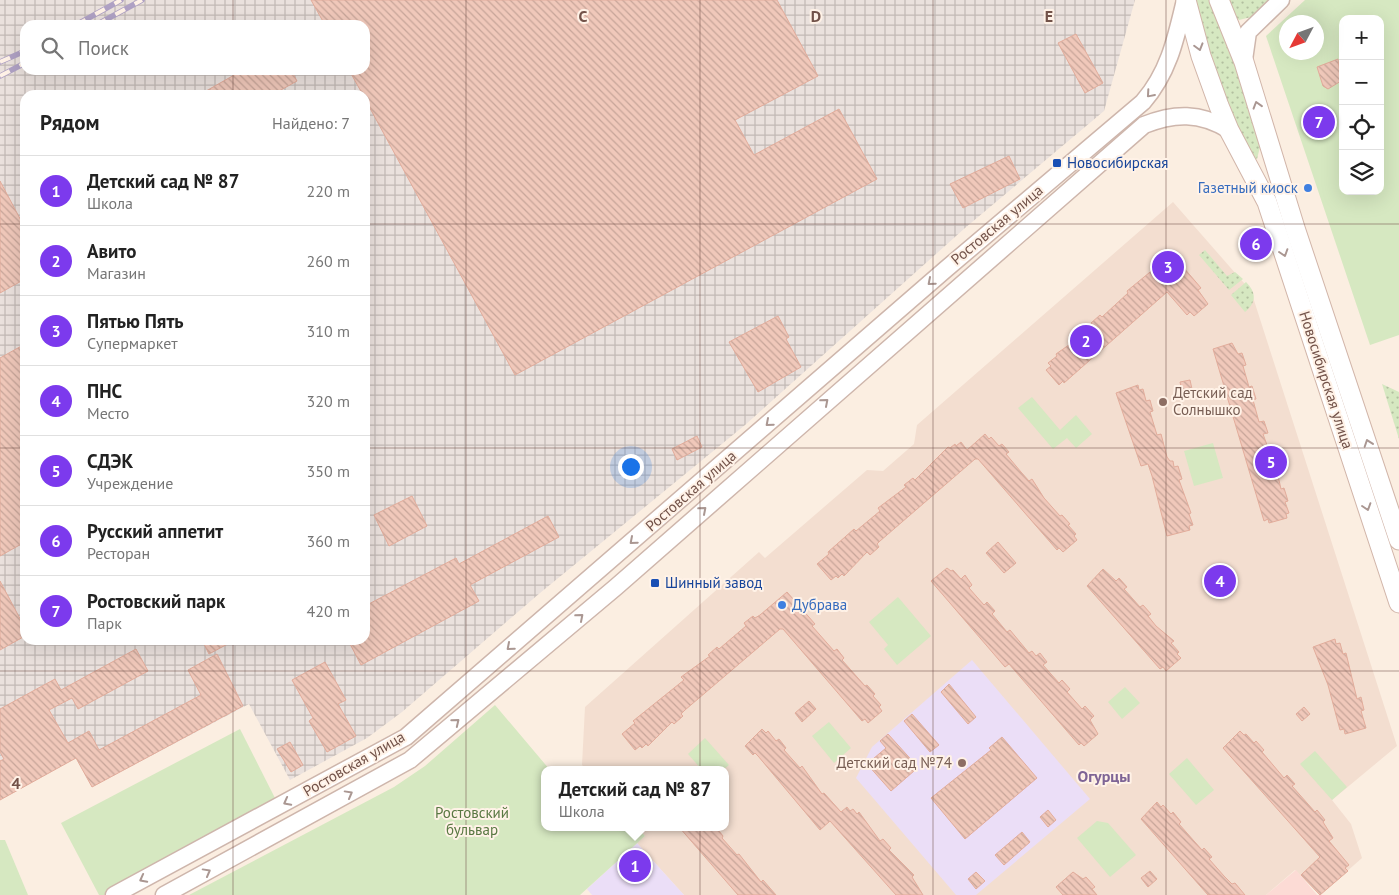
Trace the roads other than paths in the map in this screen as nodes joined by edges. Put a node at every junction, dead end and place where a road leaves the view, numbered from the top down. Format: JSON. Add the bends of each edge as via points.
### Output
{"nodes":[{"id":1,"x":1186,"y":0,"type":"edge"},
{"id":2,"x":1281,"y":0,"type":"edge"},
{"id":3,"x":1219,"y":4,"type":"edge"},
{"id":4,"x":1253,"y":24,"type":"junction"},
{"id":5,"x":1244,"y":62,"type":"junction"},
{"id":6,"x":1229,"y":130,"type":"junction"},
{"id":7,"x":1270,"y":149,"type":"junction"},
{"id":8,"x":1245,"y":160,"type":"junction"},
{"id":9,"x":892,"y":316,"type":"junction"},
{"id":10,"x":906,"y":332,"type":"junction"},
{"id":11,"x":1379,"y":475,"type":"junction"},
{"id":12,"x":1359,"y":482,"type":"junction"},
{"id":13,"x":1399,"y":540,"type":"edge"},
{"id":14,"x":1399,"y":603,"type":"edge"},
{"id":15,"x":406,"y":736,"type":"junction"},
{"id":16,"x":418,"y":752,"type":"junction"},
{"id":17,"x":114,"y":895,"type":"edge"},
{"id":18,"x":164,"y":895,"type":"edge"}],
"edges":[{"from":1,"to":6,"type":"main road","name":"Новосибирская улица","one_way":true,"via":[[1201,56]]},
{"from":1,"to":9,"type":"street","name":"Ростовская улица","one_way":true,"via":[[1167,67],[1143,102]]},
{"from":2,"to":4,"type":"street"},
{"from":3,"to":4,"type":"street","via":[[1237,25]]},
{"from":3,"to":5,"type":"main road","name":"Новосибирская улица"},
{"from":4,"to":5,"type":"street","via":[[1246,37]]},
{"from":7,"to":5,"type":"main road","name":"Новосибирская улица","one_way":true},
{"from":6,"to":8,"type":"main road","name":"Новосибирская улица"},
{"from":6,"to":10,"type":"street","name":"Ростовская улица","via":[[1215,121],[1189,115],[1144,125]]},
{"from":7,"to":8,"type":"main road","via":[[1268,157],[1260,164]]},
{"from":11,"to":7,"type":"main road","name":"Новосибирская улица","one_way":true},
{"from":8,"to":12,"type":"main road","name":"Новосибирская улица","one_way":true,"via":[[1267,202]]},
{"from":9,"to":10,"type":"street"},
{"from":9,"to":15,"type":"street","name":"Ростовская улица","one_way":true},
{"from":16,"to":10,"type":"street","name":"Ростовская улица","one_way":true,"via":[[608,593]]},
{"from":11,"to":12,"type":"main road"},
{"from":11,"to":13,"type":"main road","name":"Новосибирская улица"},
{"from":12,"to":14,"type":"main road","name":"Новосибирская улица","one_way":true},
{"from":15,"to":16,"type":"street"},
{"from":15,"to":17,"type":"street","name":"Ростовская улица","one_way":true},
{"from":18,"to":16,"type":"street","name":"Ростовская улица","one_way":true,"via":[[410,760]]}]}
